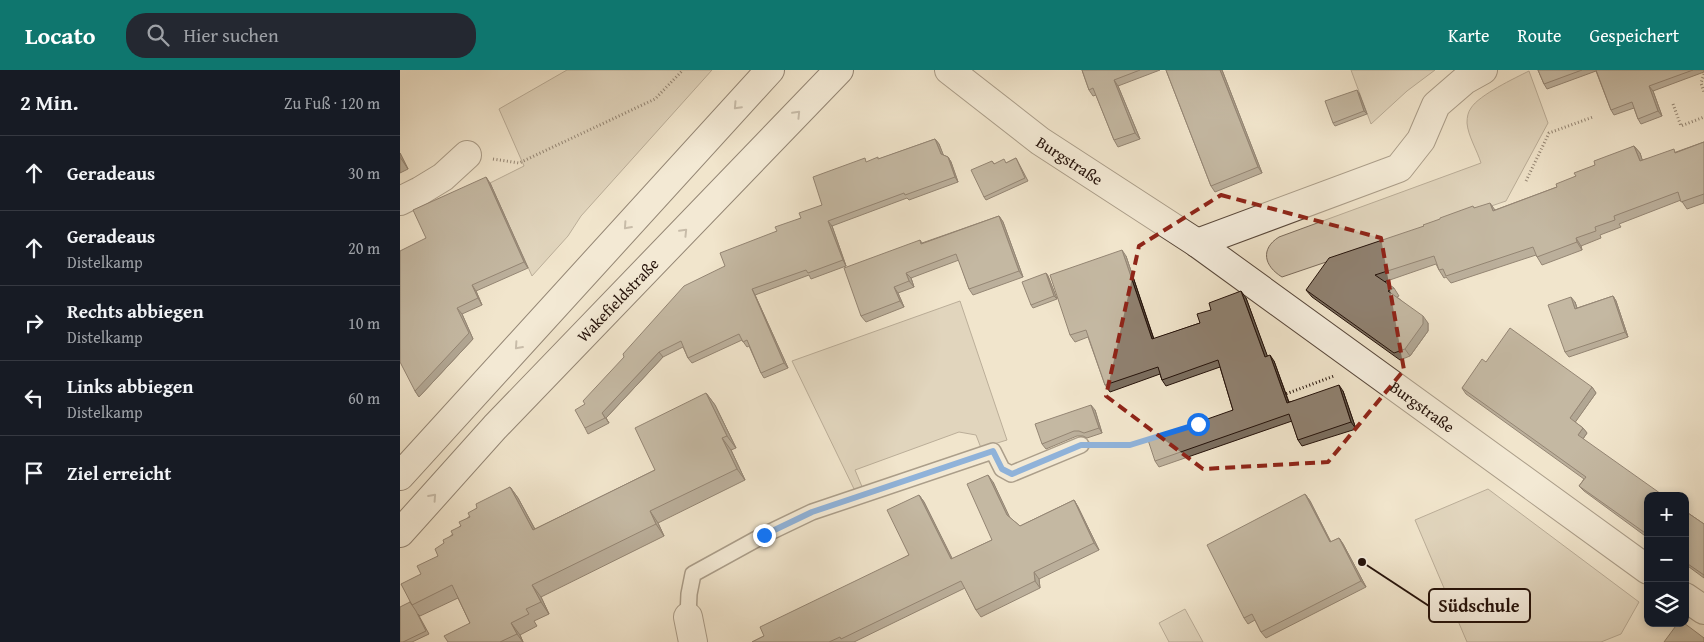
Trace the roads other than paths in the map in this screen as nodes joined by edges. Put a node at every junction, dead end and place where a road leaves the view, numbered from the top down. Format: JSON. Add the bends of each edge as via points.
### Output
{"nodes":[{"id":1,"x":770,"y":70,"type":"edge"},
{"id":2,"x":839,"y":70,"type":"edge"},
{"id":3,"x":950,"y":70,"type":"edge"},
{"id":4,"x":1483,"y":70,"type":"edge"},
{"id":5,"x":467,"y":155,"type":"road end"},
{"id":6,"x":400,"y":201,"type":"edge"},
{"id":7,"x":1197,"y":243,"type":"junction"},
{"id":8,"x":1081,"y":445,"type":"road end"},
{"id":9,"x":400,"y":476,"type":"edge"},
{"id":10,"x":400,"y":533,"type":"edge"},
{"id":11,"x":1644,"y":567,"type":"edge"},
{"id":12,"x":1689,"y":600,"type":"edge"},
{"id":13,"x":1704,"y":610,"type":"edge"},
{"id":14,"x":690,"y":630,"type":"edge"}],
"edges":[{"from":1,"to":9,"type":"street","one_way":true},
{"from":10,"to":2,"type":"street","name":"Wakefieldstraße","one_way":true,"via":[[495,428]]},
{"from":3,"to":7,"type":"street","name":"Burgstraße","via":[[1040,141]]},
{"from":4,"to":7,"type":"street","via":[[1465,80],[1436,105],[1421,140],[1399,168]]},
{"from":5,"to":6,"type":"street","via":[[443,177]]},
{"from":7,"to":11,"type":"street","name":"Burgstraße"},
{"from":8,"to":14,"type":"lane","via":[[1012,474],[1002,469],[993,451],[812,512],[693,574],[689,594]]},
{"from":12,"to":13,"type":"street"}]}
